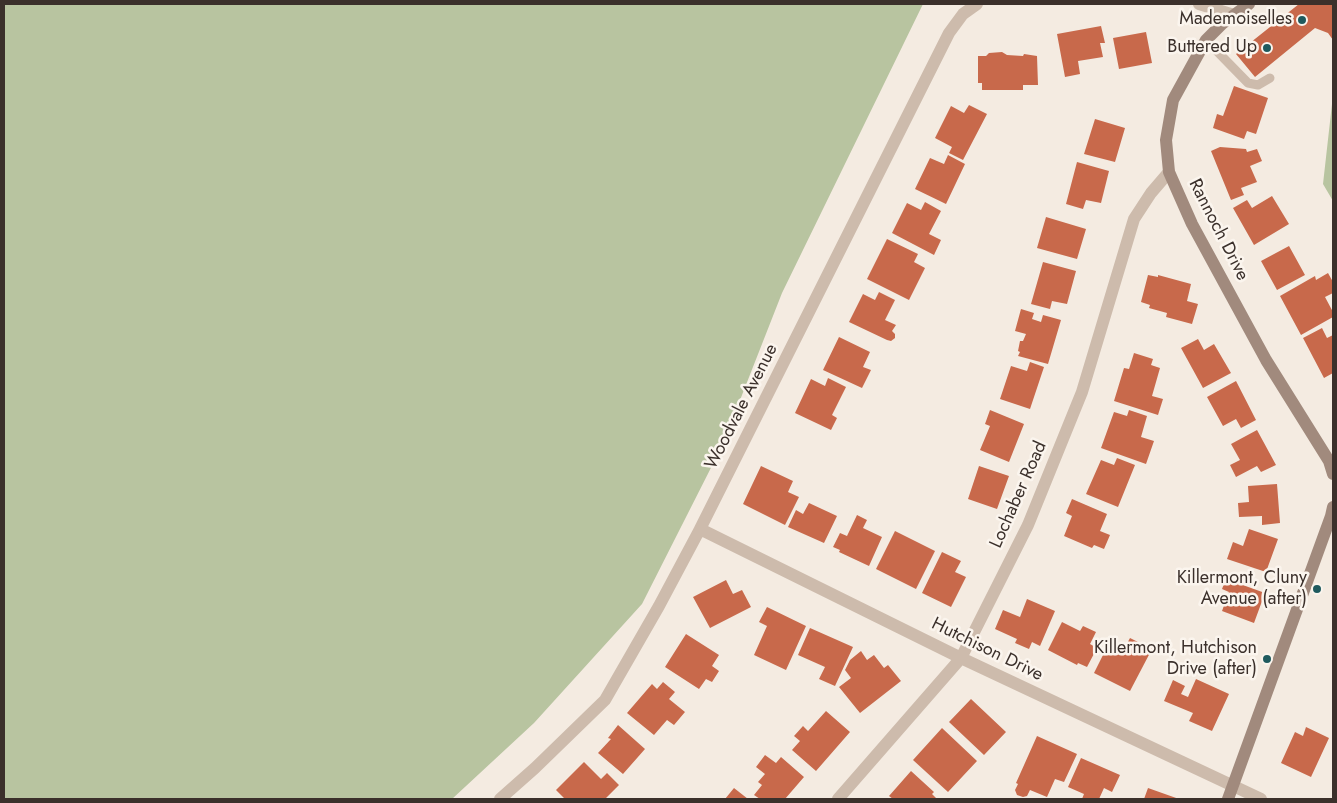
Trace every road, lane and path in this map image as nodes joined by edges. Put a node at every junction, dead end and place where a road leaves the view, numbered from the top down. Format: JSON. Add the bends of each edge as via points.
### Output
{"nodes":[{"id":1,"x":977,"y":4,"type":"edge"},
{"id":2,"x":1199,"y":4,"type":"edge"},
{"id":3,"x":1249,"y":4,"type":"edge"},
{"id":4,"x":1234,"y":15,"type":"junction"},
{"id":5,"x":1206,"y":40,"type":"junction"},
{"id":6,"x":1270,"y":78,"type":"dead end"},
{"id":7,"x":1170,"y":172,"type":"junction"},
{"id":8,"x":1333,"y":474,"type":"edge"},
{"id":9,"x":1333,"y":507,"type":"edge"},
{"id":10,"x":700,"y":529,"type":"junction"},
{"id":11,"x":961,"y":658,"type":"junction"},
{"id":12,"x":1232,"y":785,"type":"junction"},
{"id":13,"x":500,"y":799,"type":"edge"},
{"id":14,"x":838,"y":799,"type":"edge"},
{"id":15,"x":1228,"y":799,"type":"edge"},
{"id":16,"x":1261,"y":799,"type":"edge"}],
"edges":[{"from":1,"to":10,"type":"street","name":"Woodvale Avenue","via":[[963,14],[949,33]]},
{"from":2,"to":4,"type":"street"},
{"from":3,"to":4,"type":"street","name":"Rannoch Drive"},
{"from":4,"to":5,"type":"street","name":"Rannoch Drive"},
{"from":5,"to":6,"type":"lane","via":[[1248,83],[1258,85]]},
{"from":5,"to":7,"type":"street","name":"Rannoch Drive","via":[[1173,100],[1166,140]]},
{"from":7,"to":8,"type":"street","name":"Rannoch Drive","via":[[1192,224],[1266,360],[1329,461]]},
{"from":7,"to":11,"type":"street","name":"Lochaber Road","via":[[1150,192],[1134,219],[1082,392],[1028,525]]},
{"from":9,"to":12,"type":"street"},
{"from":10,"to":11,"type":"street","name":"Hutchison Drive"},
{"from":10,"to":13,"type":"street","name":"Woodvale Avenue","via":[[660,606],[604,700]]},
{"from":11,"to":12,"type":"street","name":"Hutchison Drive"},
{"from":11,"to":14,"type":"street","name":"Lochaber Road"},
{"from":12,"to":15,"type":"street"},
{"from":12,"to":16,"type":"street","name":"Hutchison Drive"}]}
